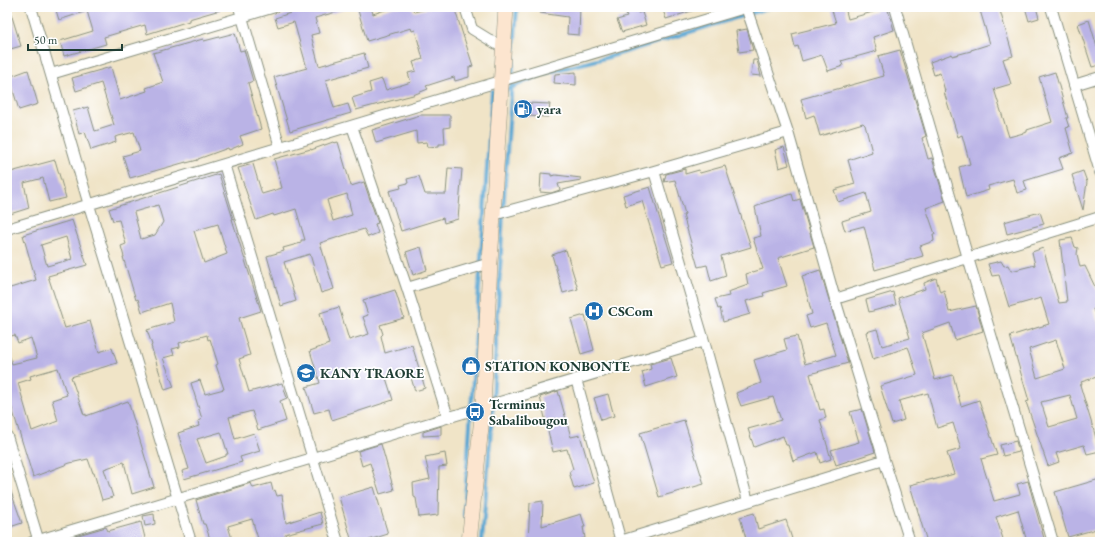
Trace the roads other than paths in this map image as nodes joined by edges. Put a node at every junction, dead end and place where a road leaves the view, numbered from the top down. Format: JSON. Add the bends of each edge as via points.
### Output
{"nodes":[{"id":1,"x":31,"y":7,"type":"edge"},
{"id":2,"x":275,"y":7,"type":"edge"},
{"id":3,"x":465,"y":7,"type":"edge"},
{"id":4,"x":506,"y":7,"type":"edge"},
{"id":5,"x":747,"y":7,"type":"edge"},
{"id":6,"x":895,"y":7,"type":"edge"},
{"id":7,"x":1051,"y":7,"type":"edge"},
{"id":8,"x":241,"y":12,"type":"edge"},
{"id":9,"x":503,"y":48,"type":"junction"},
{"id":10,"x":51,"y":74,"type":"junction"},
{"id":11,"x":1100,"y":77,"type":"edge"},
{"id":12,"x":502,"y":81,"type":"junction"},
{"id":13,"x":1074,"y":85,"type":"junction"},
{"id":14,"x":352,"y":126,"type":"junction"},
{"id":15,"x":788,"y":132,"type":"junction"},
{"id":16,"x":280,"y":147,"type":"junction"},
{"id":17,"x":224,"y":164,"type":"junction"},
{"id":18,"x":654,"y":171,"type":"junction"},
{"id":19,"x":1100,"y":172,"type":"edge"},
{"id":20,"x":89,"y":205,"type":"junction"},
{"id":21,"x":493,"y":215,"type":"junction"},
{"id":22,"x":1100,"y":217,"type":"edge"},
{"id":23,"x":7,"y":229,"type":"edge"},
{"id":24,"x":968,"y":258,"type":"junction"},
{"id":25,"x":490,"y":263,"type":"junction"},
{"id":26,"x":407,"y":288,"type":"junction"},
{"id":27,"x":835,"y":299,"type":"junction"},
{"id":28,"x":704,"y":341,"type":"junction"},
{"id":29,"x":576,"y":379,"type":"junction"},
{"id":30,"x":483,"y":407,"type":"junction"},
{"id":31,"x":448,"y":417,"type":"junction"},
{"id":32,"x":7,"y":436,"type":"edge"},
{"id":33,"x":313,"y":458,"type":"junction"},
{"id":34,"x":884,"y":460,"type":"junction"},
{"id":35,"x":178,"y":498,"type":"junction"},
{"id":36,"x":748,"y":501,"type":"junction"},
{"id":37,"x":37,"y":541,"type":"edge"},
{"id":38,"x":191,"y":542,"type":"edge"},
{"id":39,"x":338,"y":542,"type":"edge"},
{"id":40,"x":469,"y":542,"type":"edge"},
{"id":41,"x":619,"y":542,"type":"edge"},
{"id":42,"x":910,"y":542,"type":"edge"},
{"id":43,"x":1053,"y":542,"type":"edge"}],
"edges":[{"from":1,"to":10,"type":"street"},
{"from":2,"to":8,"type":"street"},
{"from":3,"to":9,"type":"street","via":[[472,29]]},
{"from":4,"to":9,"type":"main road"},
{"from":5,"to":12,"type":"street"},
{"from":5,"to":15,"type":"street"},
{"from":6,"to":24,"type":"street"},
{"from":7,"to":13,"type":"street"},
{"from":8,"to":10,"type":"street"},
{"from":8,"to":16,"type":"street"},
{"from":9,"to":12,"type":"main road"},
{"from":10,"to":20,"type":"street"},
{"from":11,"to":13,"type":"street"},
{"from":12,"to":14,"type":"street"},
{"from":12,"to":21,"type":"main road"},
{"from":13,"to":19,"type":"street"},
{"from":14,"to":16,"type":"street"},
{"from":14,"to":26,"type":"street"},
{"from":15,"to":18,"type":"street"},
{"from":15,"to":27,"type":"street"},
{"from":16,"to":17,"type":"street"},
{"from":17,"to":20,"type":"street"},
{"from":17,"to":33,"type":"street"},
{"from":18,"to":21,"type":"street"},
{"from":18,"to":28,"type":"street"},
{"from":20,"to":23,"type":"street"},
{"from":20,"to":35,"type":"street"},
{"from":21,"to":25,"type":"main road"},
{"from":22,"to":24,"type":"street"},
{"from":24,"to":27,"type":"street"},
{"from":24,"to":43,"type":"street"},
{"from":25,"to":26,"type":"street"},
{"from":25,"to":30,"type":"main road"},
{"from":26,"to":31,"type":"street"},
{"from":27,"to":34,"type":"street"},
{"from":28,"to":29,"type":"street"},
{"from":28,"to":36,"type":"street"},
{"from":29,"to":30,"type":"street"},
{"from":29,"to":41,"type":"street"},
{"from":30,"to":31,"type":"street"},
{"from":30,"to":40,"type":"main road"},
{"from":31,"to":33,"type":"street"},
{"from":32,"to":37,"type":"street"},
{"from":33,"to":35,"type":"street"},
{"from":33,"to":39,"type":"street"},
{"from":34,"to":36,"type":"street"},
{"from":34,"to":42,"type":"street"},
{"from":35,"to":37,"type":"street"},
{"from":35,"to":38,"type":"street"},
{"from":36,"to":41,"type":"street"}]}
